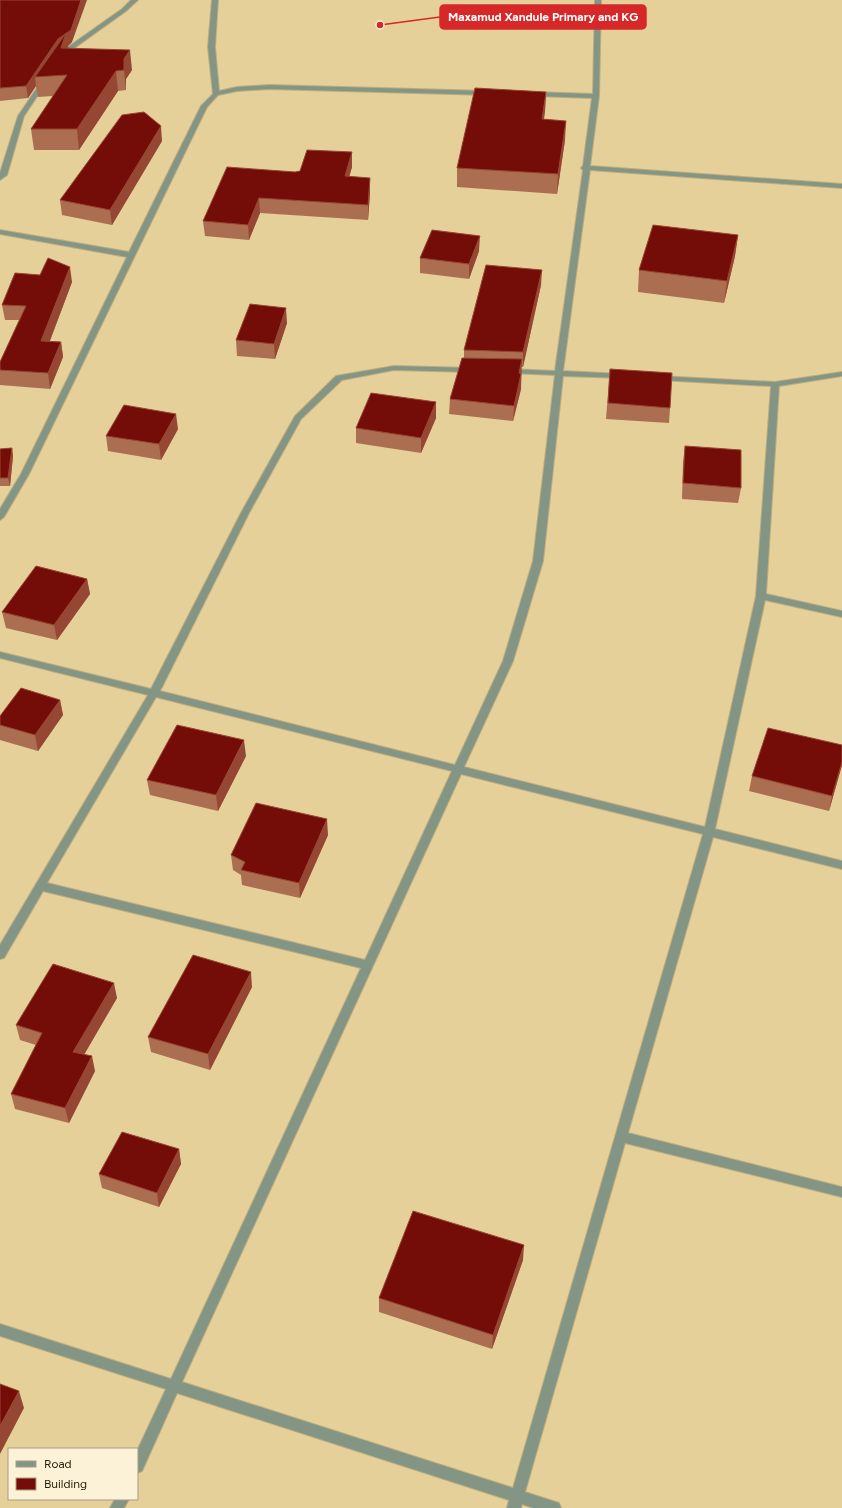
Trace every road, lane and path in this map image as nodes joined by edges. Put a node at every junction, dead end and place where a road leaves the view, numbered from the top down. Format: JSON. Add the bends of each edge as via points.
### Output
{"nodes":[{"id":1,"x":135,"y":0,"type":"edge"},
{"id":2,"x":215,"y":0,"type":"edge"},
{"id":3,"x":598,"y":0,"type":"edge"},
{"id":4,"x":55,"y":66,"type":"edge"},
{"id":5,"x":51,"y":72,"type":"edge"},
{"id":6,"x":500,"y":93,"type":"edge"},
{"id":7,"x":216,"y":94,"type":"junction"},
{"id":8,"x":524,"y":94,"type":"edge"},
{"id":9,"x":596,"y":96,"type":"junction"},
{"id":10,"x":585,"y":168,"type":"junction"},
{"id":11,"x":0,"y":178,"type":"edge"},
{"id":12,"x":842,"y":186,"type":"edge"},
{"id":13,"x":0,"y":232,"type":"edge"},
{"id":14,"x":131,"y":255,"type":"junction"},
{"id":15,"x":481,"y":370,"type":"edge"},
{"id":16,"x":496,"y":371,"type":"edge"},
{"id":17,"x":559,"y":372,"type":"junction"},
{"id":18,"x":842,"y":374,"type":"edge"},
{"id":19,"x":631,"y":376,"type":"edge"},
{"id":20,"x":647,"y":377,"type":"edge"},
{"id":21,"x":775,"y":384,"type":"junction"},
{"id":22,"x":0,"y":517,"type":"edge"},
{"id":23,"x":761,"y":596,"type":"junction"},
{"id":24,"x":842,"y":614,"type":"edge"},
{"id":25,"x":0,"y":655,"type":"edge"},
{"id":26,"x":154,"y":693,"type":"junction"},
{"id":27,"x":458,"y":770,"type":"junction"},
{"id":28,"x":709,"y":832,"type":"junction"},
{"id":29,"x":842,"y":865,"type":"edge"},
{"id":30,"x":41,"y":886,"type":"junction"},
{"id":31,"x":0,"y":955,"type":"edge"},
{"id":32,"x":368,"y":965,"type":"junction"},
{"id":33,"x":622,"y":1137,"type":"junction"},
{"id":34,"x":842,"y":1192,"type":"edge"},
{"id":35,"x":0,"y":1330,"type":"edge"},
{"id":36,"x":174,"y":1386,"type":"junction"},
{"id":37,"x":138,"y":1464,"type":"edge"},
{"id":38,"x":516,"y":1502,"type":"edge"},
{"id":39,"x":554,"y":1508,"type":"edge"}],
"edges":[{"from":1,"to":4,"type":"street","via":[[63,53]]},
{"from":2,"to":7,"type":"street","via":[[211,29],[211,66]]},
{"from":3,"to":9,"type":"street"},
{"from":5,"to":11,"type":"street","via":[[21,116]]},
{"from":6,"to":7,"type":"street","via":[[269,87],[237,89]]},
{"from":7,"to":14,"type":"street","via":[[204,106]]},
{"from":8,"to":9,"type":"street"},
{"from":9,"to":10,"type":"street"},
{"from":10,"to":12,"type":"street"},
{"from":10,"to":17,"type":"street"},
{"from":13,"to":14,"type":"street"},
{"from":14,"to":22,"type":"street","via":[[25,474]]},
{"from":15,"to":26,"type":"street","via":[[394,368],[339,378],[298,418]]},
{"from":16,"to":17,"type":"street"},
{"from":17,"to":19,"type":"street"},
{"from":17,"to":27,"type":"street","via":[[538,561],[508,660]]},
{"from":18,"to":21,"type":"street"},
{"from":20,"to":21,"type":"street"},
{"from":21,"to":23,"type":"street"},
{"from":23,"to":24,"type":"street"},
{"from":23,"to":28,"type":"street"},
{"from":25,"to":26,"type":"street"},
{"from":26,"to":27,"type":"street"},
{"from":26,"to":30,"type":"street"},
{"from":27,"to":28,"type":"street"},
{"from":27,"to":32,"type":"street"},
{"from":28,"to":29,"type":"street"},
{"from":28,"to":33,"type":"street"},
{"from":30,"to":31,"type":"street"},
{"from":30,"to":32,"type":"street"},
{"from":32,"to":36,"type":"street"},
{"from":33,"to":34,"type":"street"},
{"from":33,"to":38,"type":"street"},
{"from":35,"to":36,"type":"street"},
{"from":36,"to":37,"type":"street"},
{"from":36,"to":38,"type":"street"},
{"from":38,"to":39,"type":"street"}]}
